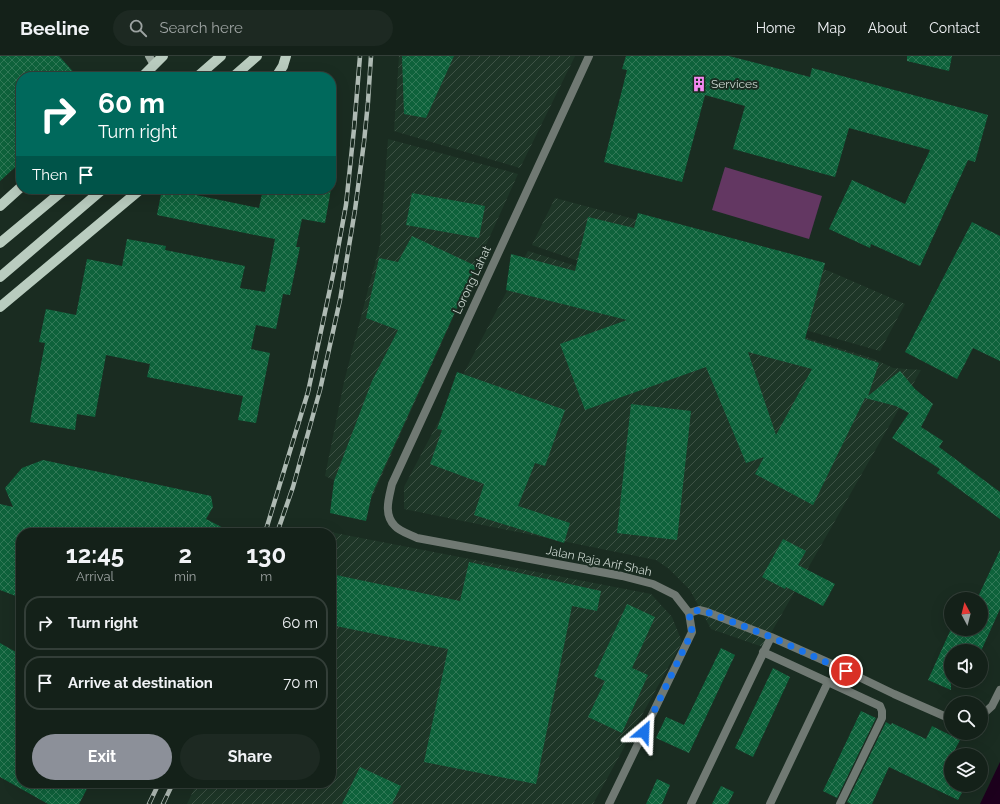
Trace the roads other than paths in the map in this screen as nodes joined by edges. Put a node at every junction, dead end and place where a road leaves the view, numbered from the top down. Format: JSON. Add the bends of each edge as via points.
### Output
{"nodes":[{"id":1,"x":163,"y":56,"type":"edge"},
{"id":2,"x":221,"y":56,"type":"edge"},
{"id":3,"x":257,"y":56,"type":"edge"},
{"id":4,"x":286,"y":56,"type":"edge"},
{"id":5,"x":589,"y":56,"type":"edge"},
{"id":6,"x":151,"y":60,"type":"edge"},
{"id":7,"x":145,"y":72,"type":"edge"},
{"id":8,"x":203,"y":72,"type":"edge"},
{"id":9,"x":239,"y":72,"type":"edge"},
{"id":10,"x":279,"y":72,"type":"edge"},
{"id":11,"x":16,"y":192,"type":"edge"},
{"id":12,"x":58,"y":194,"type":"edge"},
{"id":13,"x":97,"y":194,"type":"edge"},
{"id":14,"x":135,"y":194,"type":"edge"},
{"id":15,"x":0,"y":206,"type":"edge"},
{"id":16,"x":0,"y":243,"type":"edge"},
{"id":17,"x":0,"y":277,"type":"edge"},
{"id":18,"x":0,"y":307,"type":"edge"},
{"id":19,"x":389,"y":517,"type":"joint"},
{"id":20,"x":689,"y":613,"type":"junction"},
{"id":21,"x":771,"y":637,"type":"junction"},
{"id":22,"x":763,"y":652,"type":"junction"},
{"id":23,"x":828,"y":682,"type":"junction"},
{"id":24,"x":1000,"y":690,"type":"edge"},
{"id":25,"x":988,"y":710,"type":"edge"},
{"id":26,"x":944,"y":716,"type":"edge"},
{"id":27,"x":609,"y":804,"type":"edge"},
{"id":28,"x":691,"y":804,"type":"edge"},
{"id":29,"x":770,"y":804,"type":"edge"},
{"id":30,"x":840,"y":804,"type":"edge"}],
"edges":[{"from":1,"to":6,"type":"main road"},
{"from":2,"to":8,"type":"main road"},
{"from":3,"to":9,"type":"main road"},
{"from":4,"to":10,"type":"main road"},
{"from":5,"to":19,"type":"street","name":"Lorong Lahat","via":[[392,484],[387,505]]},
{"from":6,"to":7,"type":"main road"},
{"from":11,"to":15,"type":"main road"},
{"from":12,"to":16,"type":"main road"},
{"from":13,"to":17,"type":"main road"},
{"from":14,"to":18,"type":"main road"},
{"from":19,"to":20,"type":"street","name":"Jalan Raja Arif Shah","via":[[395,527],[417,538],[653,584],[675,595]]},
{"from":20,"to":21,"type":"street","via":[[699,610],[707,612]]},
{"from":20,"to":27,"type":"street","via":[[692,632]]},
{"from":21,"to":22,"type":"street"},
{"from":21,"to":26,"type":"street"},
{"from":22,"to":23,"type":"street"},
{"from":22,"to":28,"type":"street"},
{"from":23,"to":29,"type":"street"},
{"from":23,"to":30,"type":"street","via":[[880,706],[882,711],[882,718]]},
{"from":24,"to":25,"type":"street"}]}
